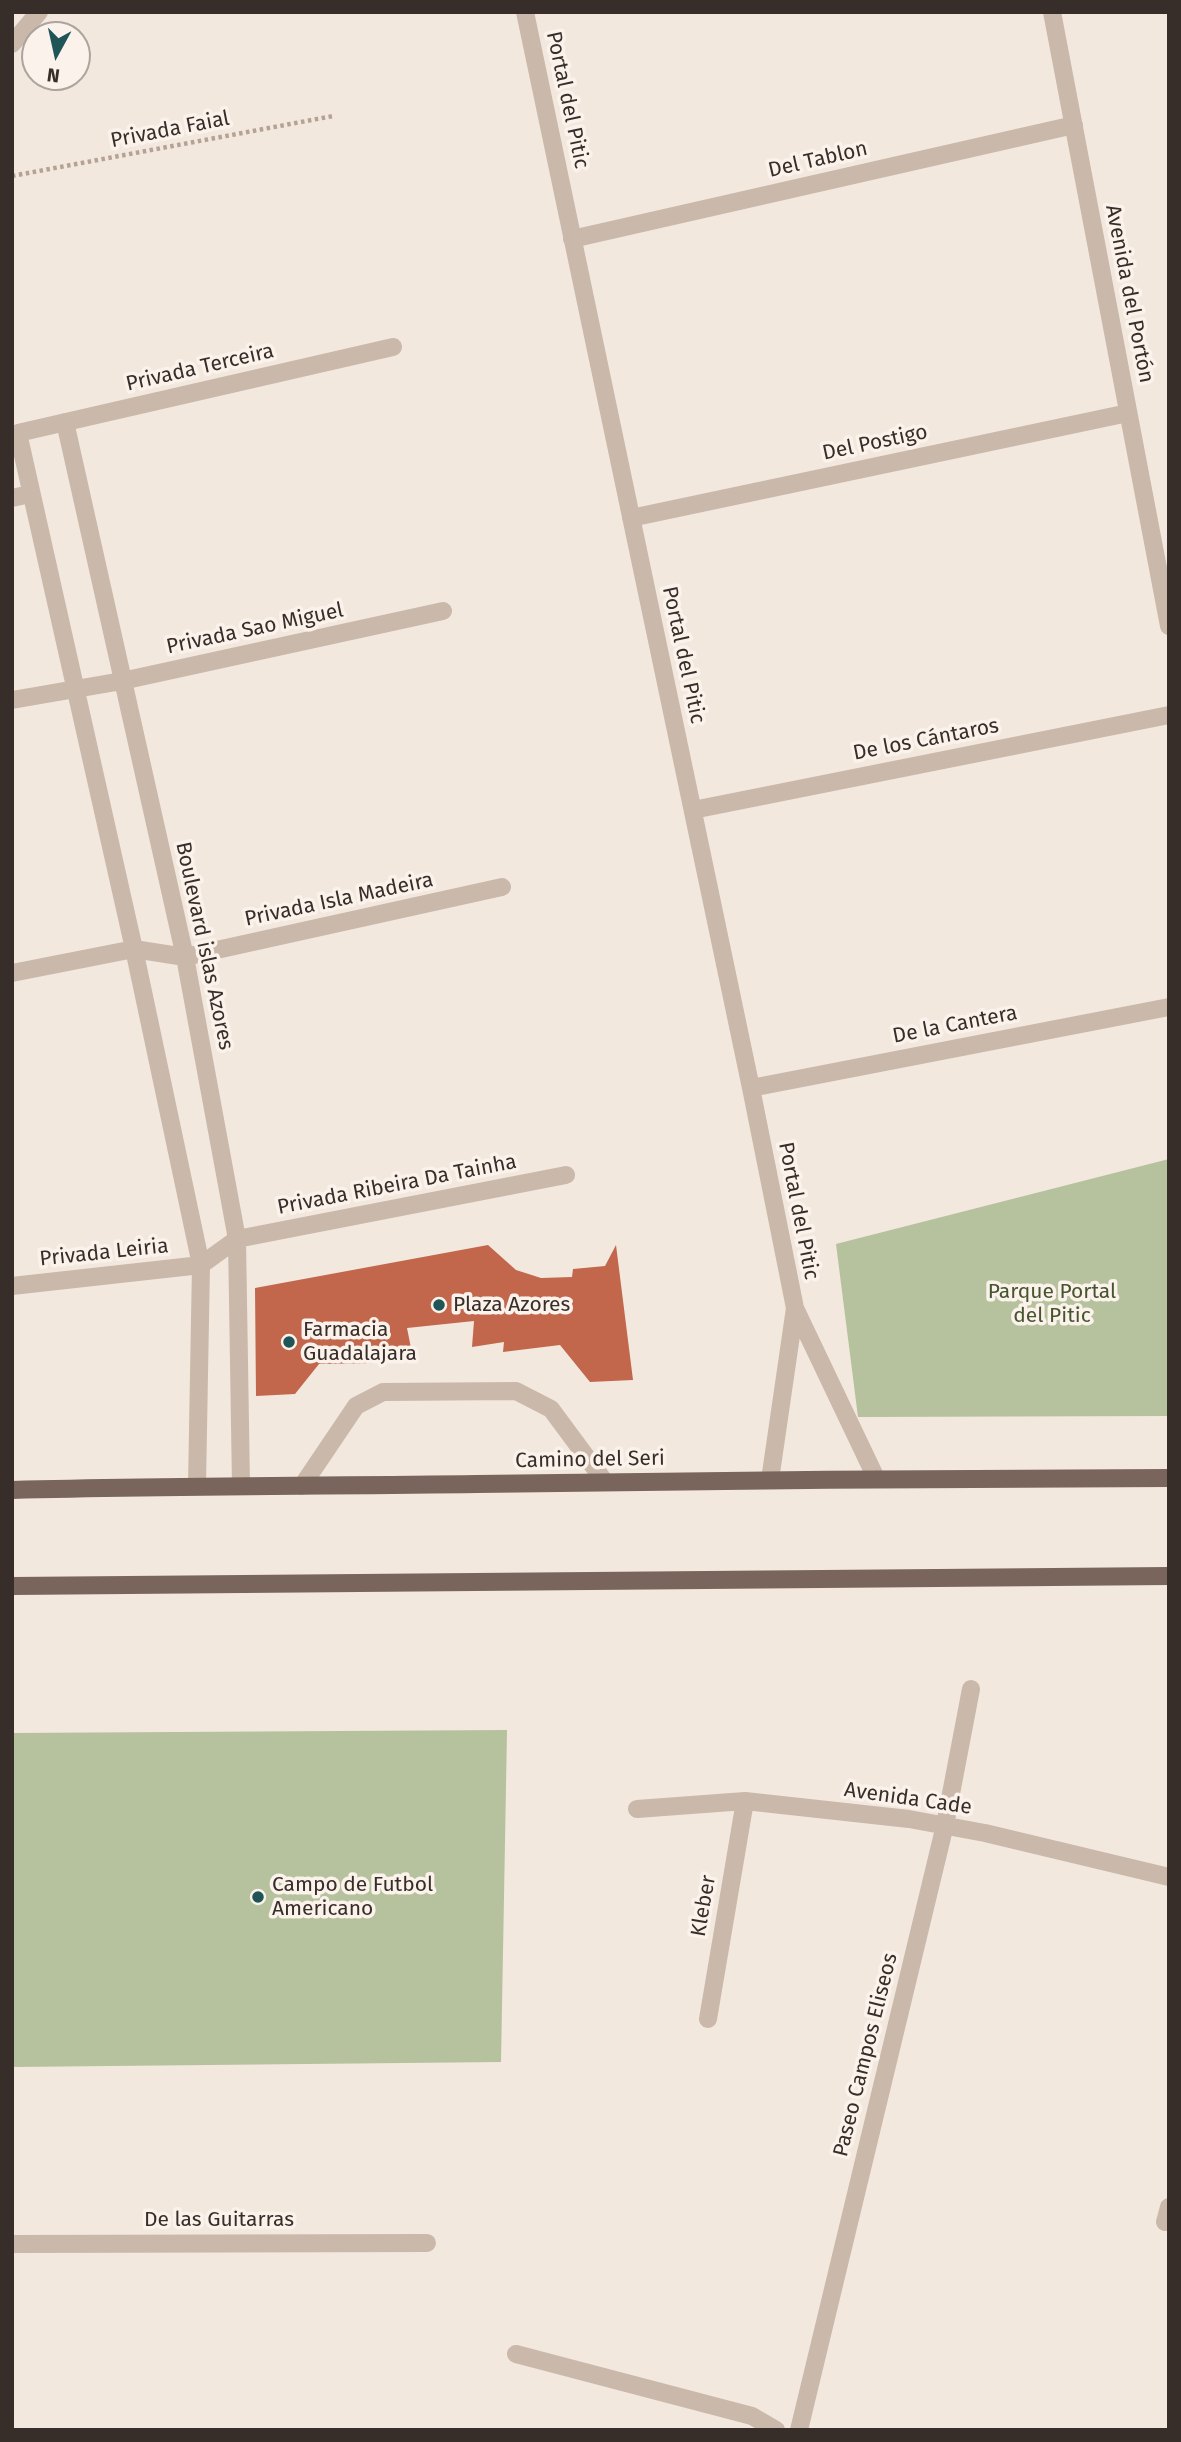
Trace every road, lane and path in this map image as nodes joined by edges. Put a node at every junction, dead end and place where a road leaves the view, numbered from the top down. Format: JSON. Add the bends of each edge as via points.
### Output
{"nodes":[{"id":1,"x":39,"y":12,"type":"edge"},
{"id":2,"x":525,"y":12,"type":"edge"},
{"id":3,"x":1052,"y":12,"type":"edge"},
{"id":4,"x":12,"y":44,"type":"edge"},
{"id":5,"x":333,"y":116,"type":"dead end"},
{"id":6,"x":1074,"y":125,"type":"junction"},
{"id":7,"x":12,"y":176,"type":"edge"},
{"id":8,"x":572,"y":239,"type":"junction"},
{"id":9,"x":393,"y":347,"type":"dead end"},
{"id":10,"x":1128,"y":413,"type":"junction"},
{"id":11,"x":65,"y":422,"type":"junction"},
{"id":12,"x":21,"y":496,"type":"edge"},
{"id":13,"x":631,"y":518,"type":"junction"},
{"id":14,"x":443,"y":611,"type":"dead end"},
{"id":15,"x":1169,"y":626,"type":"edge"},
{"id":16,"x":122,"y":681,"type":"junction"},
{"id":17,"x":76,"y":688,"type":"junction"},
{"id":18,"x":12,"y":700,"type":"edge"},
{"id":19,"x":1169,"y":715,"type":"edge"},
{"id":20,"x":692,"y":810,"type":"junction"},
{"id":21,"x":502,"y":887,"type":"dead end"},
{"id":22,"x":134,"y":949,"type":"junction"},
{"id":23,"x":185,"y":957,"type":"junction"},
{"id":24,"x":12,"y":973,"type":"edge"},
{"id":25,"x":1169,"y":1007,"type":"edge"},
{"id":26,"x":751,"y":1088,"type":"junction"},
{"id":27,"x":566,"y":1174,"type":"dead end"},
{"id":28,"x":237,"y":1239,"type":"junction"},
{"id":29,"x":201,"y":1265,"type":"junction"},
{"id":30,"x":12,"y":1286,"type":"edge"},
{"id":31,"x":794,"y":1308,"type":"junction"},
{"id":32,"x":876,"y":1478,"type":"junction"},
{"id":33,"x":1169,"y":1478,"type":"edge"},
{"id":34,"x":770,"y":1480,"type":"junction"},
{"id":35,"x":605,"y":1482,"type":"junction"},
{"id":36,"x":197,"y":1485,"type":"junction"},
{"id":37,"x":241,"y":1485,"type":"junction"},
{"id":38,"x":302,"y":1486,"type":"junction"},
{"id":39,"x":12,"y":1490,"type":"edge"},
{"id":40,"x":1169,"y":1576,"type":"edge"},
{"id":41,"x":12,"y":1586,"type":"edge"},
{"id":42,"x":971,"y":1689,"type":"dead end"},
{"id":43,"x":745,"y":1801,"type":"junction"},
{"id":44,"x":637,"y":1809,"type":"dead end"},
{"id":45,"x":945,"y":1825,"type":"junction"},
{"id":46,"x":1169,"y":1877,"type":"edge"},
{"id":47,"x":708,"y":2019,"type":"dead end"},
{"id":48,"x":427,"y":2243,"type":"dead end"},
{"id":49,"x":12,"y":2244,"type":"edge"},
{"id":50,"x":516,"y":2354,"type":"dead end"},
{"id":51,"x":776,"y":2430,"type":"edge"},
{"id":52,"x":799,"y":2430,"type":"edge"}],
"edges":[{"from":1,"to":4,"type":"street"},
{"from":2,"to":8,"type":"street","name":"Portal del Pitic"},
{"from":3,"to":6,"type":"street","name":"Avenida del Portón"},
{"from":5,"to":7,"type":"path","name":"Privada Faial"},
{"from":6,"to":8,"type":"street","name":"Del Tablon"},
{"from":6,"to":10,"type":"street","name":"Avenida del Portón"},
{"from":8,"to":13,"type":"street","name":"Portal del Pitic"},
{"from":9,"to":11,"type":"street","name":"Privada Terceira"},
{"from":10,"to":13,"type":"street","name":"Del Postigo"},
{"from":10,"to":15,"type":"street","name":"Avenida del Portón"},
{"from":11,"to":12,"type":"street","name":"Privada Terceira","via":[[18,433]]},
{"from":11,"to":16,"type":"street","name":"Boulevard islas Azores"},
{"from":12,"to":17,"type":"street"},
{"from":13,"to":20,"type":"street","name":"Portal del Pitic"},
{"from":14,"to":16,"type":"street","name":"Privada Sao Miguel"},
{"from":16,"to":17,"type":"street","name":"Privada Sao Miguel"},
{"from":16,"to":23,"type":"street","name":"Boulevard islas Azores"},
{"from":17,"to":18,"type":"street","name":"Privada Sao Miguel"},
{"from":17,"to":22,"type":"street"},
{"from":19,"to":20,"type":"street","name":"De los Cántaros"},
{"from":20,"to":26,"type":"street","name":"Portal del Pitic"},
{"from":21,"to":23,"type":"street","name":"Privada Isla Madeira"},
{"from":22,"to":23,"type":"street"},
{"from":22,"to":24,"type":"street"},
{"from":22,"to":29,"type":"street"},
{"from":23,"to":28,"type":"street","name":"Boulevard islas Azores"},
{"from":25,"to":26,"type":"street","name":"De la Cantera"},
{"from":26,"to":31,"type":"street","name":"Portal del Pitic"},
{"from":27,"to":28,"type":"street","name":"Privada Ribeira Da Tainha"},
{"from":28,"to":29,"type":"street"},
{"from":28,"to":37,"type":"street","name":"Boulevard islas Azores"},
{"from":29,"to":30,"type":"street","name":"Privada Leiria"},
{"from":29,"to":36,"type":"street"},
{"from":31,"to":32,"type":"street","name":"Portal del Pitic"},
{"from":31,"to":34,"type":"street","name":"Portal del Pitic"},
{"from":32,"to":33,"type":"main road","name":"Camino del Seri"},
{"from":32,"to":34,"type":"main road","name":"Camino del Seri"},
{"from":34,"to":35,"type":"main road","name":"Camino del Seri"},
{"from":35,"to":38,"type":"main road","name":"Camino del Seri"},
{"from":35,"to":38,"type":"street","via":[[551,1409],[516,1391],[383,1392],[356,1406]]},
{"from":36,"to":37,"type":"main road","name":"Camino del Seri"},
{"from":36,"to":39,"type":"main road","name":"Camino del Seri"},
{"from":37,"to":38,"type":"main road","name":"Camino del Seri"},
{"from":40,"to":41,"type":"main road"},
{"from":42,"to":45,"type":"street","name":"Paseo Campos Eliseos"},
{"from":43,"to":44,"type":"street","name":"Avenida Cade"},
{"from":43,"to":45,"type":"street","name":"Avenida Cade"},
{"from":43,"to":47,"type":"street","name":"Kleber"},
{"from":45,"to":46,"type":"street","name":"Avenida Cade"},
{"from":45,"to":52,"type":"street","name":"Paseo Campos Eliseos"},
{"from":48,"to":49,"type":"street","name":"De las Guitarras"},
{"from":50,"to":51,"type":"street","via":[[752,2416]]}]}
